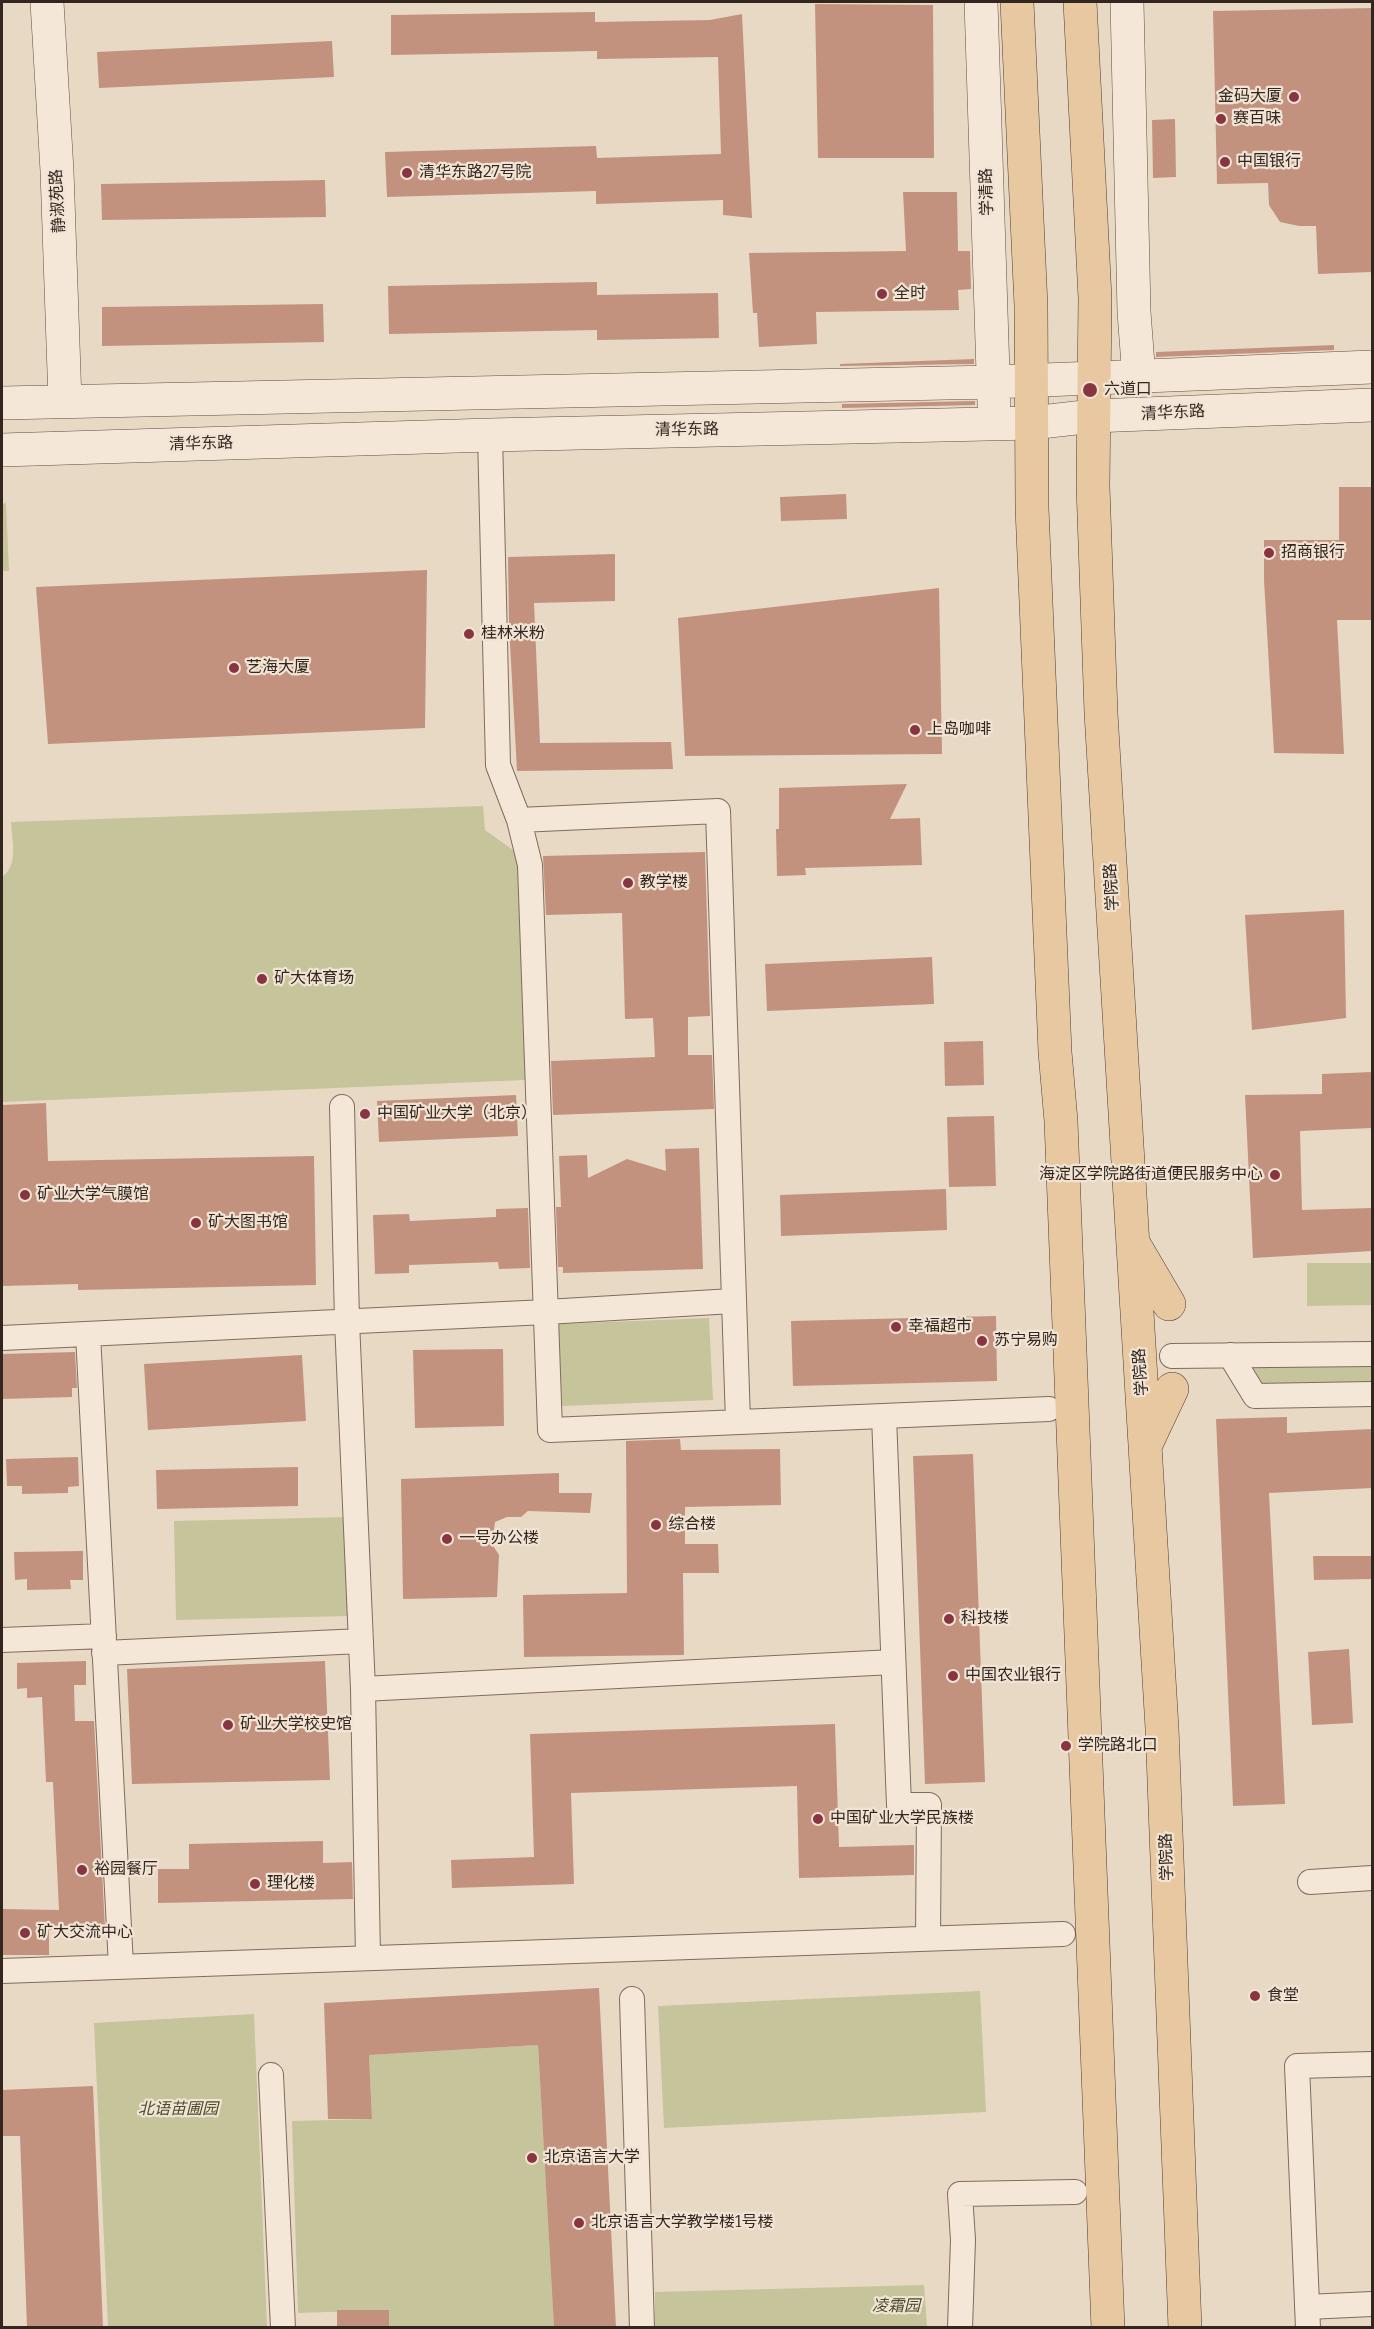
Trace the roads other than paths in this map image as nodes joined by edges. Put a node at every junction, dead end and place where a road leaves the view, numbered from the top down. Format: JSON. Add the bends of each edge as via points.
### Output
{"nodes":[{"id":1,"x":47,"y":2,"type":"edge"},
{"id":2,"x":981,"y":2,"type":"edge"},
{"id":3,"x":1017,"y":2,"type":"edge"},
{"id":4,"x":1080,"y":2,"type":"edge"},
{"id":5,"x":1127,"y":2,"type":"edge"},
{"id":6,"x":1372,"y":367,"type":"edge"},
{"id":7,"x":1139,"y":378,"type":"junction"},
{"id":8,"x":1094,"y":379,"type":"junction"},
{"id":9,"x":1031,"y":381,"type":"junction"},
{"id":10,"x":993,"y":382,"type":"junction"},
{"id":11,"x":97,"y":400,"type":"junction"},
{"id":12,"x":52,"y":401,"type":"junction"},
{"id":13,"x":2,"y":403,"type":"edge"},
{"id":14,"x":1372,"y":405,"type":"edge"},
{"id":15,"x":1094,"y":416,"type":"junction"},
{"id":16,"x":994,"y":423,"type":"junction"},
{"id":17,"x":1032,"y":423,"type":"junction"},
{"id":18,"x":490,"y":435,"type":"junction"},
{"id":19,"x":99,"y":448,"type":"junction"},
{"id":20,"x":35,"y":449,"type":"junction"},
{"id":21,"x":2,"y":450,"type":"edge"},
{"id":22,"x":519,"y":820,"type":"junction"},
{"id":23,"x":1055,"y":1052,"type":"junction"},
{"id":24,"x":342,"y":1107,"type":"dead end"},
{"id":25,"x":1038,"y":1119,"type":"dead end"},
{"id":26,"x":1133,"y":1243,"type":"junction"},
{"id":27,"x":733,"y":1301,"type":"junction"},
{"id":28,"x":1169,"y":1304,"type":"dead end"},
{"id":29,"x":546,"y":1312,"type":"junction"},
{"id":30,"x":347,"y":1322,"type":"junction"},
{"id":31,"x":88,"y":1334,"type":"junction"},
{"id":32,"x":2,"y":1338,"type":"edge"},
{"id":33,"x":1372,"y":1354,"type":"edge"},
{"id":34,"x":1230,"y":1355,"type":"junction"},
{"id":35,"x":1172,"y":1356,"type":"dead end"},
{"id":36,"x":1172,"y":1389,"type":"dead end"},
{"id":37,"x":1372,"y":1394,"type":"edge"},
{"id":38,"x":1048,"y":1409,"type":"dead end"},
{"id":39,"x":884,"y":1416,"type":"junction"},
{"id":40,"x":738,"y":1422,"type":"junction"},
{"id":41,"x":1144,"y":1449,"type":"junction"},
{"id":42,"x":2,"y":1640,"type":"edge"},
{"id":43,"x":361,"y":1641,"type":"junction"},
{"id":44,"x":104,"y":1645,"type":"junction"},
{"id":45,"x":893,"y":1662,"type":"junction"},
{"id":46,"x":363,"y":1689,"type":"junction"},
{"id":47,"x":1372,"y":1878,"type":"edge"},
{"id":48,"x":1310,"y":1882,"type":"dead end"},
{"id":49,"x":1063,"y":1934,"type":"dead end"},
{"id":50,"x":928,"y":1938,"type":"junction"},
{"id":51,"x":368,"y":1957,"type":"junction"},
{"id":52,"x":121,"y":1966,"type":"junction"},
{"id":53,"x":2,"y":1971,"type":"edge"},
{"id":54,"x":632,"y":1998,"type":"dead end"},
{"id":55,"x":1372,"y":2064,"type":"edge"},
{"id":56,"x":271,"y":2075,"type":"dead end"},
{"id":57,"x":1075,"y":2192,"type":"dead end"},
{"id":58,"x":1372,"y":2304,"type":"edge"},
{"id":59,"x":1307,"y":2318,"type":"edge"},
{"id":60,"x":283,"y":2328,"type":"edge"},
{"id":61,"x":642,"y":2328,"type":"edge"},
{"id":62,"x":960,"y":2328,"type":"edge"},
{"id":63,"x":1108,"y":2328,"type":"edge"},
{"id":64,"x":1185,"y":2328,"type":"edge"}],
"edges":[{"from":1,"to":12,"type":"main road","name":"静淑苑路","via":[[57,171]]},
{"from":2,"to":10,"type":"main road","name":"学清路"},
{"from":3,"to":9,"type":"main road"},
{"from":4,"to":8,"type":"main road","via":[[1095,298]]},
{"from":5,"to":7,"type":"main road"},
{"from":6,"to":7,"type":"main road"},
{"from":7,"to":8,"type":"main road"},
{"from":8,"to":9,"type":"main road"},
{"from":8,"to":15,"type":"main road","name":"学院路"},
{"from":9,"to":10,"type":"main road"},
{"from":9,"to":17,"type":"main road"},
{"from":10,"to":11,"type":"main road"},
{"from":10,"to":16,"type":"main road","name":"学清路"},
{"from":11,"to":12,"type":"main road"},
{"from":11,"to":19,"type":"main road"},
{"from":12,"to":13,"type":"main road"},
{"from":12,"to":20,"type":"main road","name":"静淑苑路"},
{"from":14,"to":15,"type":"main road","name":"清华东路"},
{"from":15,"to":17,"type":"main road","name":"清华东路"},
{"from":15,"to":26,"type":"main road","name":"学院路","via":[[1101,712]]},
{"from":16,"to":17,"type":"main road","name":"清华东路"},
{"from":16,"to":18,"type":"main road","name":"清华东路"},
{"from":17,"to":23,"type":"main road","via":[[1032,508]]},
{"from":18,"to":19,"type":"main road","name":"清华东路"},
{"from":18,"to":22,"type":"street","via":[[498,765]]},
{"from":19,"to":20,"type":"main road","name":"清华东路"},
{"from":20,"to":21,"type":"main road","name":"清华东路"},
{"from":22,"to":27,"type":"street","via":[[718,811]]},
{"from":22,"to":29,"type":"street","via":[[530,865]]},
{"from":23,"to":25,"type":"main road"},
{"from":23,"to":63,"type":"main road","via":[[1062,1133]]},
{"from":24,"to":30,"type":"street"},
{"from":26,"to":28,"type":"main road"},
{"from":26,"to":41,"type":"main road","name":"学院路"},
{"from":27,"to":29,"type":"street"},
{"from":27,"to":40,"type":"street"},
{"from":29,"to":30,"type":"street"},
{"from":29,"to":40,"type":"street","via":[[550,1430]]},
{"from":30,"to":31,"type":"street"},
{"from":30,"to":43,"type":"street"},
{"from":31,"to":32,"type":"street"},
{"from":31,"to":44,"type":"street"},
{"from":33,"to":34,"type":"street"},
{"from":34,"to":35,"type":"street"},
{"from":34,"to":37,"type":"street","via":[[1254,1396]]},
{"from":36,"to":41,"type":"main road"},
{"from":38,"to":39,"type":"street"},
{"from":39,"to":40,"type":"street"},
{"from":39,"to":45,"type":"street"},
{"from":41,"to":64,"type":"main road","name":"学院路","via":[[1162,1728]]},
{"from":42,"to":44,"type":"street"},
{"from":43,"to":44,"type":"street"},
{"from":43,"to":46,"type":"street"},
{"from":44,"to":52,"type":"street"},
{"from":45,"to":46,"type":"street"},
{"from":45,"to":50,"type":"street","via":[[899,1805],[929,1805]]},
{"from":46,"to":51,"type":"street"},
{"from":47,"to":48,"type":"street"},
{"from":49,"to":50,"type":"street"},
{"from":50,"to":51,"type":"street"},
{"from":51,"to":52,"type":"street"},
{"from":52,"to":53,"type":"street"},
{"from":54,"to":61,"type":"street"},
{"from":55,"to":59,"type":"street","via":[[1297,2066]]},
{"from":56,"to":60,"type":"street"},
{"from":57,"to":62,"type":"street","via":[[960,2194]]},
{"from":58,"to":59,"type":"street"}]}
